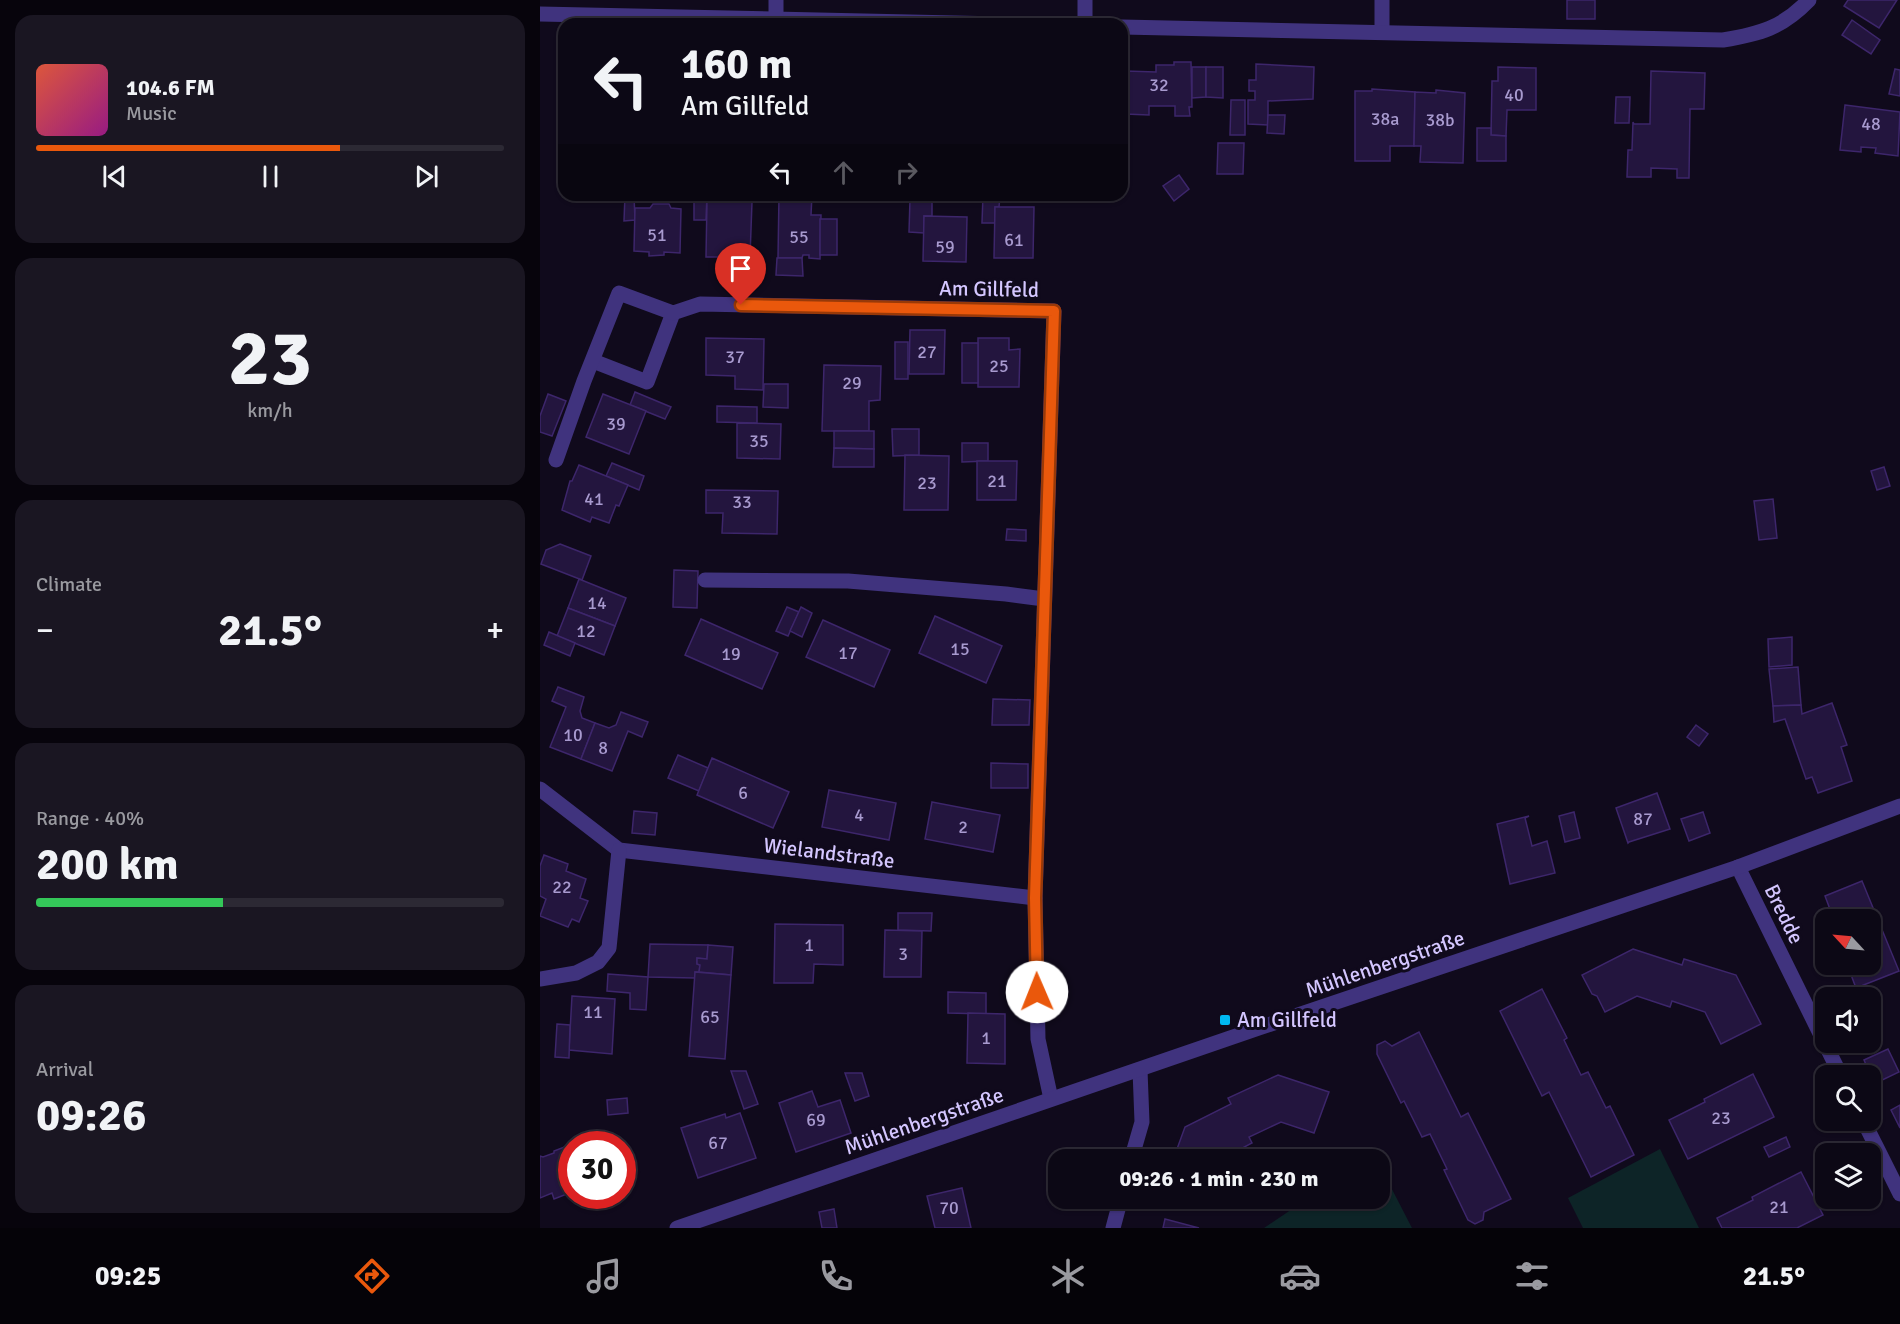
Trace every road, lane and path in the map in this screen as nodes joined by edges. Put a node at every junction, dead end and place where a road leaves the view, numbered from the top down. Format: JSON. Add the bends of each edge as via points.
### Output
{"nodes":[{"id":1,"x":776,"y":0,"type":"edge"},
{"id":2,"x":1085,"y":0,"type":"edge"},
{"id":3,"x":1382,"y":0,"type":"edge"},
{"id":4,"x":1809,"y":0,"type":"edge"},
{"id":5,"x":540,"y":14,"type":"edge"},
{"id":6,"x":729,"y":18,"type":"edge"},
{"id":7,"x":776,"y":18,"type":"edge"},
{"id":8,"x":1085,"y":18,"type":"edge"},
{"id":9,"x":1128,"y":27,"type":"edge"},
{"id":10,"x":1382,"y":32,"type":"junction"},
{"id":11,"x":674,"y":313,"type":"junction"},
{"id":12,"x":593,"y":361,"type":"junction"},
{"id":13,"x":556,"y":460,"type":"dead end"},
{"id":14,"x":705,"y":580,"type":"dead end"},
{"id":15,"x":1044,"y":599,"type":"junction"},
{"id":16,"x":540,"y":789,"type":"edge"},
{"id":17,"x":1900,"y":806,"type":"edge"},
{"id":18,"x":619,"y":850,"type":"junction"},
{"id":19,"x":1738,"y":867,"type":"junction"},
{"id":20,"x":1035,"y":898,"type":"junction"},
{"id":21,"x":540,"y":979,"type":"edge"},
{"id":22,"x":1836,"y":1065,"type":"edge"},
{"id":23,"x":1140,"y":1070,"type":"junction"},
{"id":24,"x":1051,"y":1100,"type":"junction"},
{"id":25,"x":1868,"y":1131,"type":"edge"},
{"id":26,"x":1134,"y":1149,"type":"edge"},
{"id":27,"x":1900,"y":1194,"type":"edge"},
{"id":28,"x":1118,"y":1209,"type":"edge"},
{"id":29,"x":677,"y":1228,"type":"edge"},
{"id":30,"x":1113,"y":1228,"type":"edge"}],
"edges":[{"from":1,"to":7,"type":"street"},
{"from":2,"to":8,"type":"street"},
{"from":3,"to":10,"type":"street"},
{"from":4,"to":10,"type":"street","via":[[1784,21],[1759,34],[1723,40]]},
{"from":5,"to":6,"type":"street"},
{"from":9,"to":10,"type":"street"},
{"from":11,"to":12,"type":"street","via":[[619,293]]},
{"from":11,"to":12,"type":"street","via":[[647,382]]},
{"from":11,"to":15,"type":"street","name":"Am Gillfeld","via":[[700,304],[1054,311]]},
{"from":12,"to":13,"type":"street"},
{"from":14,"to":15,"type":"street","via":[[848,581]]},
{"from":15,"to":20,"type":"street","name":"Am Gillfeld"},
{"from":16,"to":18,"type":"street"},
{"from":17,"to":19,"type":"street","name":"Mühlenbergstraße"},
{"from":18,"to":20,"type":"street","name":"Wielandstraße"},
{"from":18,"to":21,"type":"street","via":[[609,948],[598,962],[576,973]]},
{"from":19,"to":22,"type":"street","name":"Bredde"},
{"from":19,"to":23,"type":"street","name":"Mühlenbergstraße"},
{"from":20,"to":24,"type":"street","name":"Am Gillfeld","via":[[1038,1039]]},
{"from":23,"to":24,"type":"street","name":"Mühlenbergstraße"},
{"from":23,"to":26,"type":"street","via":[[1142,1122]]},
{"from":24,"to":29,"type":"street","name":"Mühlenbergstraße"},
{"from":25,"to":27,"type":"street"},
{"from":28,"to":30,"type":"street"}]}
